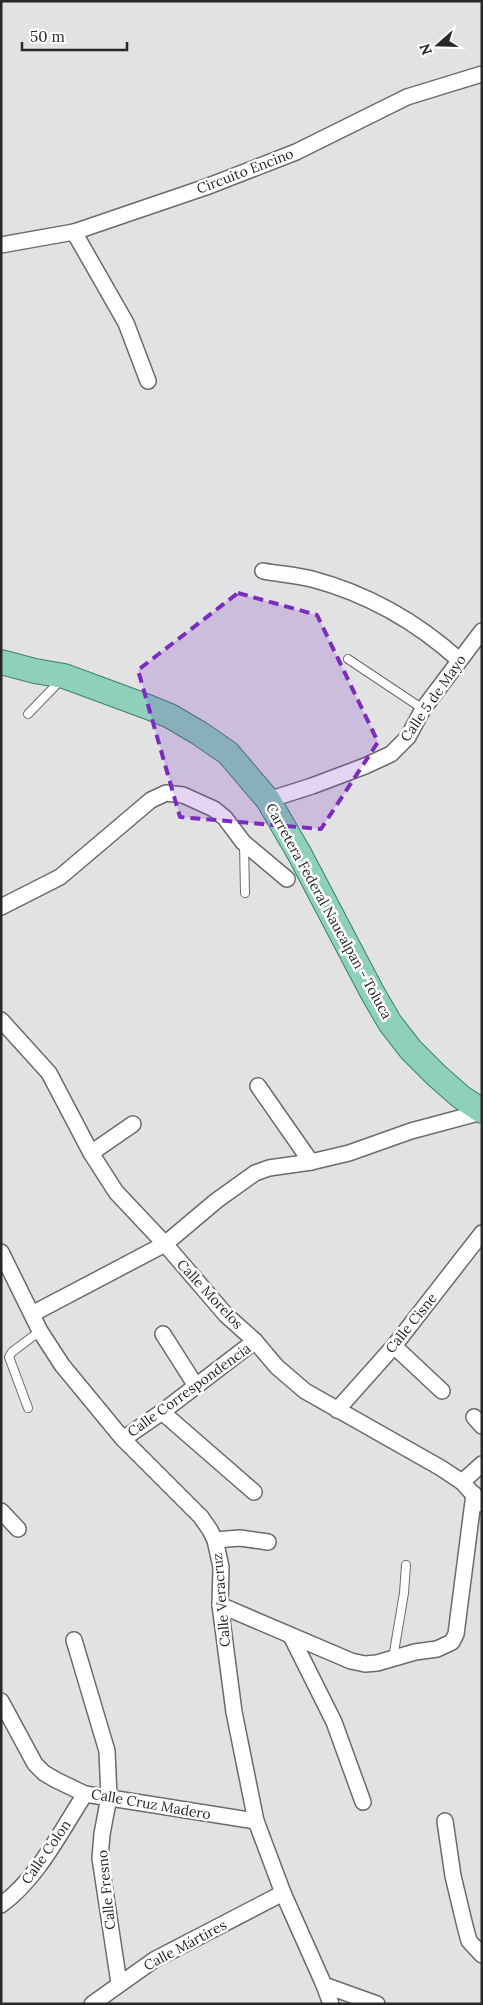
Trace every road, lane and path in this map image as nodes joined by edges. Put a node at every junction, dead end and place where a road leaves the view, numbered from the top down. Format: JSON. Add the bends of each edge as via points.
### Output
{"nodes":[{"id":1,"x":482,"y":74,"type":"edge"},
{"id":2,"x":74,"y":232,"type":"junction"},
{"id":3,"x":1,"y":246,"type":"edge"},
{"id":4,"x":148,"y":382,"type":"dead end"},
{"id":5,"x":263,"y":571,"type":"dead end"},
{"id":6,"x":482,"y":632,"type":"edge"},
{"id":7,"x":348,"y":659,"type":"dead end"},
{"id":8,"x":459,"y":660,"type":"junction"},
{"id":9,"x":1,"y":662,"type":"edge"},
{"id":10,"x":64,"y":676,"type":"junction"},
{"id":11,"x":423,"y":709,"type":"junction"},
{"id":12,"x":28,"y":714,"type":"dead end"},
{"id":13,"x":268,"y":800,"type":"junction"},
{"id":14,"x":244,"y":842,"type":"junction"},
{"id":15,"x":287,"y":879,"type":"dead end"},
{"id":16,"x":245,"y":893,"type":"dead end"},
{"id":17,"x":1,"y":907,"type":"edge"},
{"id":18,"x":1,"y":1020,"type":"edge"},
{"id":19,"x":258,"y":1086,"type":"dead end"},
{"id":20,"x":482,"y":1111,"type":"edge"},
{"id":21,"x":133,"y":1124,"type":"dead end"},
{"id":22,"x":91,"y":1153,"type":"junction"},
{"id":23,"x":311,"y":1162,"type":"junction"},
{"id":24,"x":482,"y":1233,"type":"edge"},
{"id":25,"x":165,"y":1244,"type":"junction"},
{"id":26,"x":1,"y":1252,"type":"edge"},
{"id":27,"x":32,"y":1314,"type":"junction"},
{"id":28,"x":40,"y":1331,"type":"junction"},
{"id":29,"x":163,"y":1334,"type":"dead end"},
{"id":30,"x":255,"y":1341,"type":"junction"},
{"id":31,"x":394,"y":1346,"type":"junction"},
{"id":32,"x":196,"y":1386,"type":"junction"},
{"id":33,"x":442,"y":1391,"type":"dead end"},
{"id":34,"x":28,"y":1408,"type":"dead end"},
{"id":35,"x":337,"y":1410,"type":"junction"},
{"id":36,"x":162,"y":1412,"type":"junction"},
{"id":37,"x":123,"y":1439,"type":"junction"},
{"id":38,"x":482,"y":1464,"type":"edge"},
{"id":39,"x":462,"y":1482,"type":"junction"},
{"id":40,"x":254,"y":1492,"type":"dead end"},
{"id":41,"x":478,"y":1499,"type":"edge"},
{"id":42,"x":1,"y":1511,"type":"edge"},
{"id":43,"x":18,"y":1530,"type":"dead end"},
{"id":44,"x":215,"y":1540,"type":"junction"},
{"id":45,"x":268,"y":1542,"type":"dead end"},
{"id":46,"x":406,"y":1565,"type":"dead end"},
{"id":47,"x":220,"y":1605,"type":"junction"},
{"id":48,"x":290,"y":1636,"type":"junction"},
{"id":49,"x":74,"y":1640,"type":"dead end"},
{"id":50,"x":393,"y":1658,"type":"junction"},
{"id":51,"x":1,"y":1701,"type":"edge"},
{"id":52,"x":86,"y":1794,"type":"junction"},
{"id":53,"x":109,"y":1797,"type":"junction"},
{"id":54,"x":363,"y":1802,"type":"dead end"},
{"id":55,"x":444,"y":1820,"type":"dead end"},
{"id":56,"x":256,"y":1821,"type":"junction"},
{"id":57,"x":283,"y":1893,"type":"junction"},
{"id":58,"x":1,"y":1905,"type":"edge"},
{"id":59,"x":482,"y":1955,"type":"edge"},
{"id":60,"x":119,"y":1983,"type":"junction"},
{"id":61,"x":324,"y":1984,"type":"junction"},
{"id":62,"x":92,"y":2004,"type":"edge"},
{"id":63,"x":330,"y":2004,"type":"edge"},
{"id":64,"x":377,"y":2004,"type":"edge"}],
"edges":[{"from":1,"to":2,"type":"street","name":"Circuito Encino","via":[[408,97],[296,152],[206,187]]},
{"from":2,"to":3,"type":"street","name":"Circuito Encino"},
{"from":2,"to":4,"type":"street","via":[[126,323]]},
{"from":5,"to":8,"type":"street","via":[[311,579],[369,600],[409,620]]},
{"from":6,"to":8,"type":"street","name":"Calle 5 de Mayo"},
{"from":7,"to":11,"type":"lane"},
{"from":8,"to":11,"type":"street","name":"Calle 5 de Mayo"},
{"from":9,"to":10,"type":"main road","name":"Carretera Federal Naucalpan - Toluca"},
{"from":10,"to":12,"type":"lane"},
{"from":10,"to":13,"type":"main road","name":"Carretera Federal Naucalpan - Toluca","via":[[170,716],[199,733],[228,753]]},
{"from":11,"to":13,"type":"street","name":"Calle 5 de Mayo","via":[[408,737],[391,754]]},
{"from":13,"to":20,"type":"main road","name":"Carretera Federal Naucalpan - Toluca","via":[[390,1023],[436,1075]]},
{"from":14,"to":15,"type":"street"},
{"from":14,"to":16,"type":"lane"},
{"from":14,"to":17,"type":"street","via":[[214,809],[183,795],[166,793],[151,800],[60,878]]},
{"from":18,"to":22,"type":"street","name":"Calle Morelos","via":[[49,1073]]},
{"from":19,"to":23,"type":"street"},
{"from":20,"to":23,"type":"street"},
{"from":21,"to":22,"type":"street"},
{"from":22,"to":25,"type":"street","name":"Calle Morelos","via":[[116,1192]]},
{"from":23,"to":25,"type":"street","via":[[255,1172]]},
{"from":24,"to":31,"type":"street","name":"Calle Cisne"},
{"from":25,"to":27,"type":"street"},
{"from":25,"to":30,"type":"street","name":"Calle Morelos","via":[[226,1315]]},
{"from":26,"to":27,"type":"street","name":"Calle Veracruz"},
{"from":27,"to":28,"type":"street","name":"Calle Veracruz"},
{"from":28,"to":34,"type":"lane","via":[[12,1352],[9,1358]]},
{"from":28,"to":37,"type":"street","name":"Calle Veracruz","via":[[62,1364]]},
{"from":29,"to":32,"type":"street"},
{"from":30,"to":32,"type":"street","name":"Calle Correspondencia"},
{"from":30,"to":35,"type":"street","name":"Calle Morelos","via":[[277,1367],[305,1391]]},
{"from":31,"to":33,"type":"street"},
{"from":31,"to":35,"type":"street","name":"Calle Cisne"},
{"from":32,"to":36,"type":"street","name":"Calle Correspondencia"},
{"from":35,"to":39,"type":"street","name":"Calle Morelos"},
{"from":36,"to":37,"type":"street","name":"Calle Correspondencia"},
{"from":36,"to":40,"type":"street"},
{"from":37,"to":44,"type":"street","name":"Calle Veracruz","via":[[201,1517]]},
{"from":38,"to":39,"type":"street"},
{"from":39,"to":41,"type":"street","name":"Calle Morelos"},
{"from":41,"to":50,"type":"street","via":[[456,1634],[452,1642],[437,1650]]},
{"from":42,"to":43,"type":"street"},
{"from":44,"to":45,"type":"street","via":[[240,1538]]},
{"from":44,"to":47,"type":"street","name":"Calle Veracruz","via":[[222,1566]]},
{"from":46,"to":50,"type":"lane"},
{"from":47,"to":48,"type":"street"},
{"from":47,"to":56,"type":"street","name":"Calle Veracruz","via":[[234,1712]]},
{"from":48,"to":50,"type":"street","via":[[365,1664]]},
{"from":48,"to":54,"type":"street","via":[[334,1722]]},
{"from":49,"to":53,"type":"street","name":"Calle Fresno","via":[[107,1751]]},
{"from":51,"to":52,"type":"street","name":"Calle Cruz Madero","via":[[35,1764],[44,1773]]},
{"from":52,"to":53,"type":"street","name":"Calle Cruz Madero"},
{"from":52,"to":58,"type":"street","name":"Calle Colon","via":[[28,1880]]},
{"from":53,"to":56,"type":"street","name":"Calle Cruz Madero"},
{"from":53,"to":60,"type":"street","name":"Calle Fresno","via":[[100,1858]]},
{"from":55,"to":59,"type":"street","via":[[453,1876],[469,1941]]},
{"from":56,"to":57,"type":"street","name":"Calle Veracruz"},
{"from":57,"to":60,"type":"street","name":"Calle Mártires","via":[[154,1960]]},
{"from":57,"to":61,"type":"street","name":"Calle Veracruz"},
{"from":60,"to":62,"type":"street","name":"Calle Mártires"},
{"from":61,"to":63,"type":"street","name":"Calle Veracruz"},
{"from":61,"to":64,"type":"street"}]}
